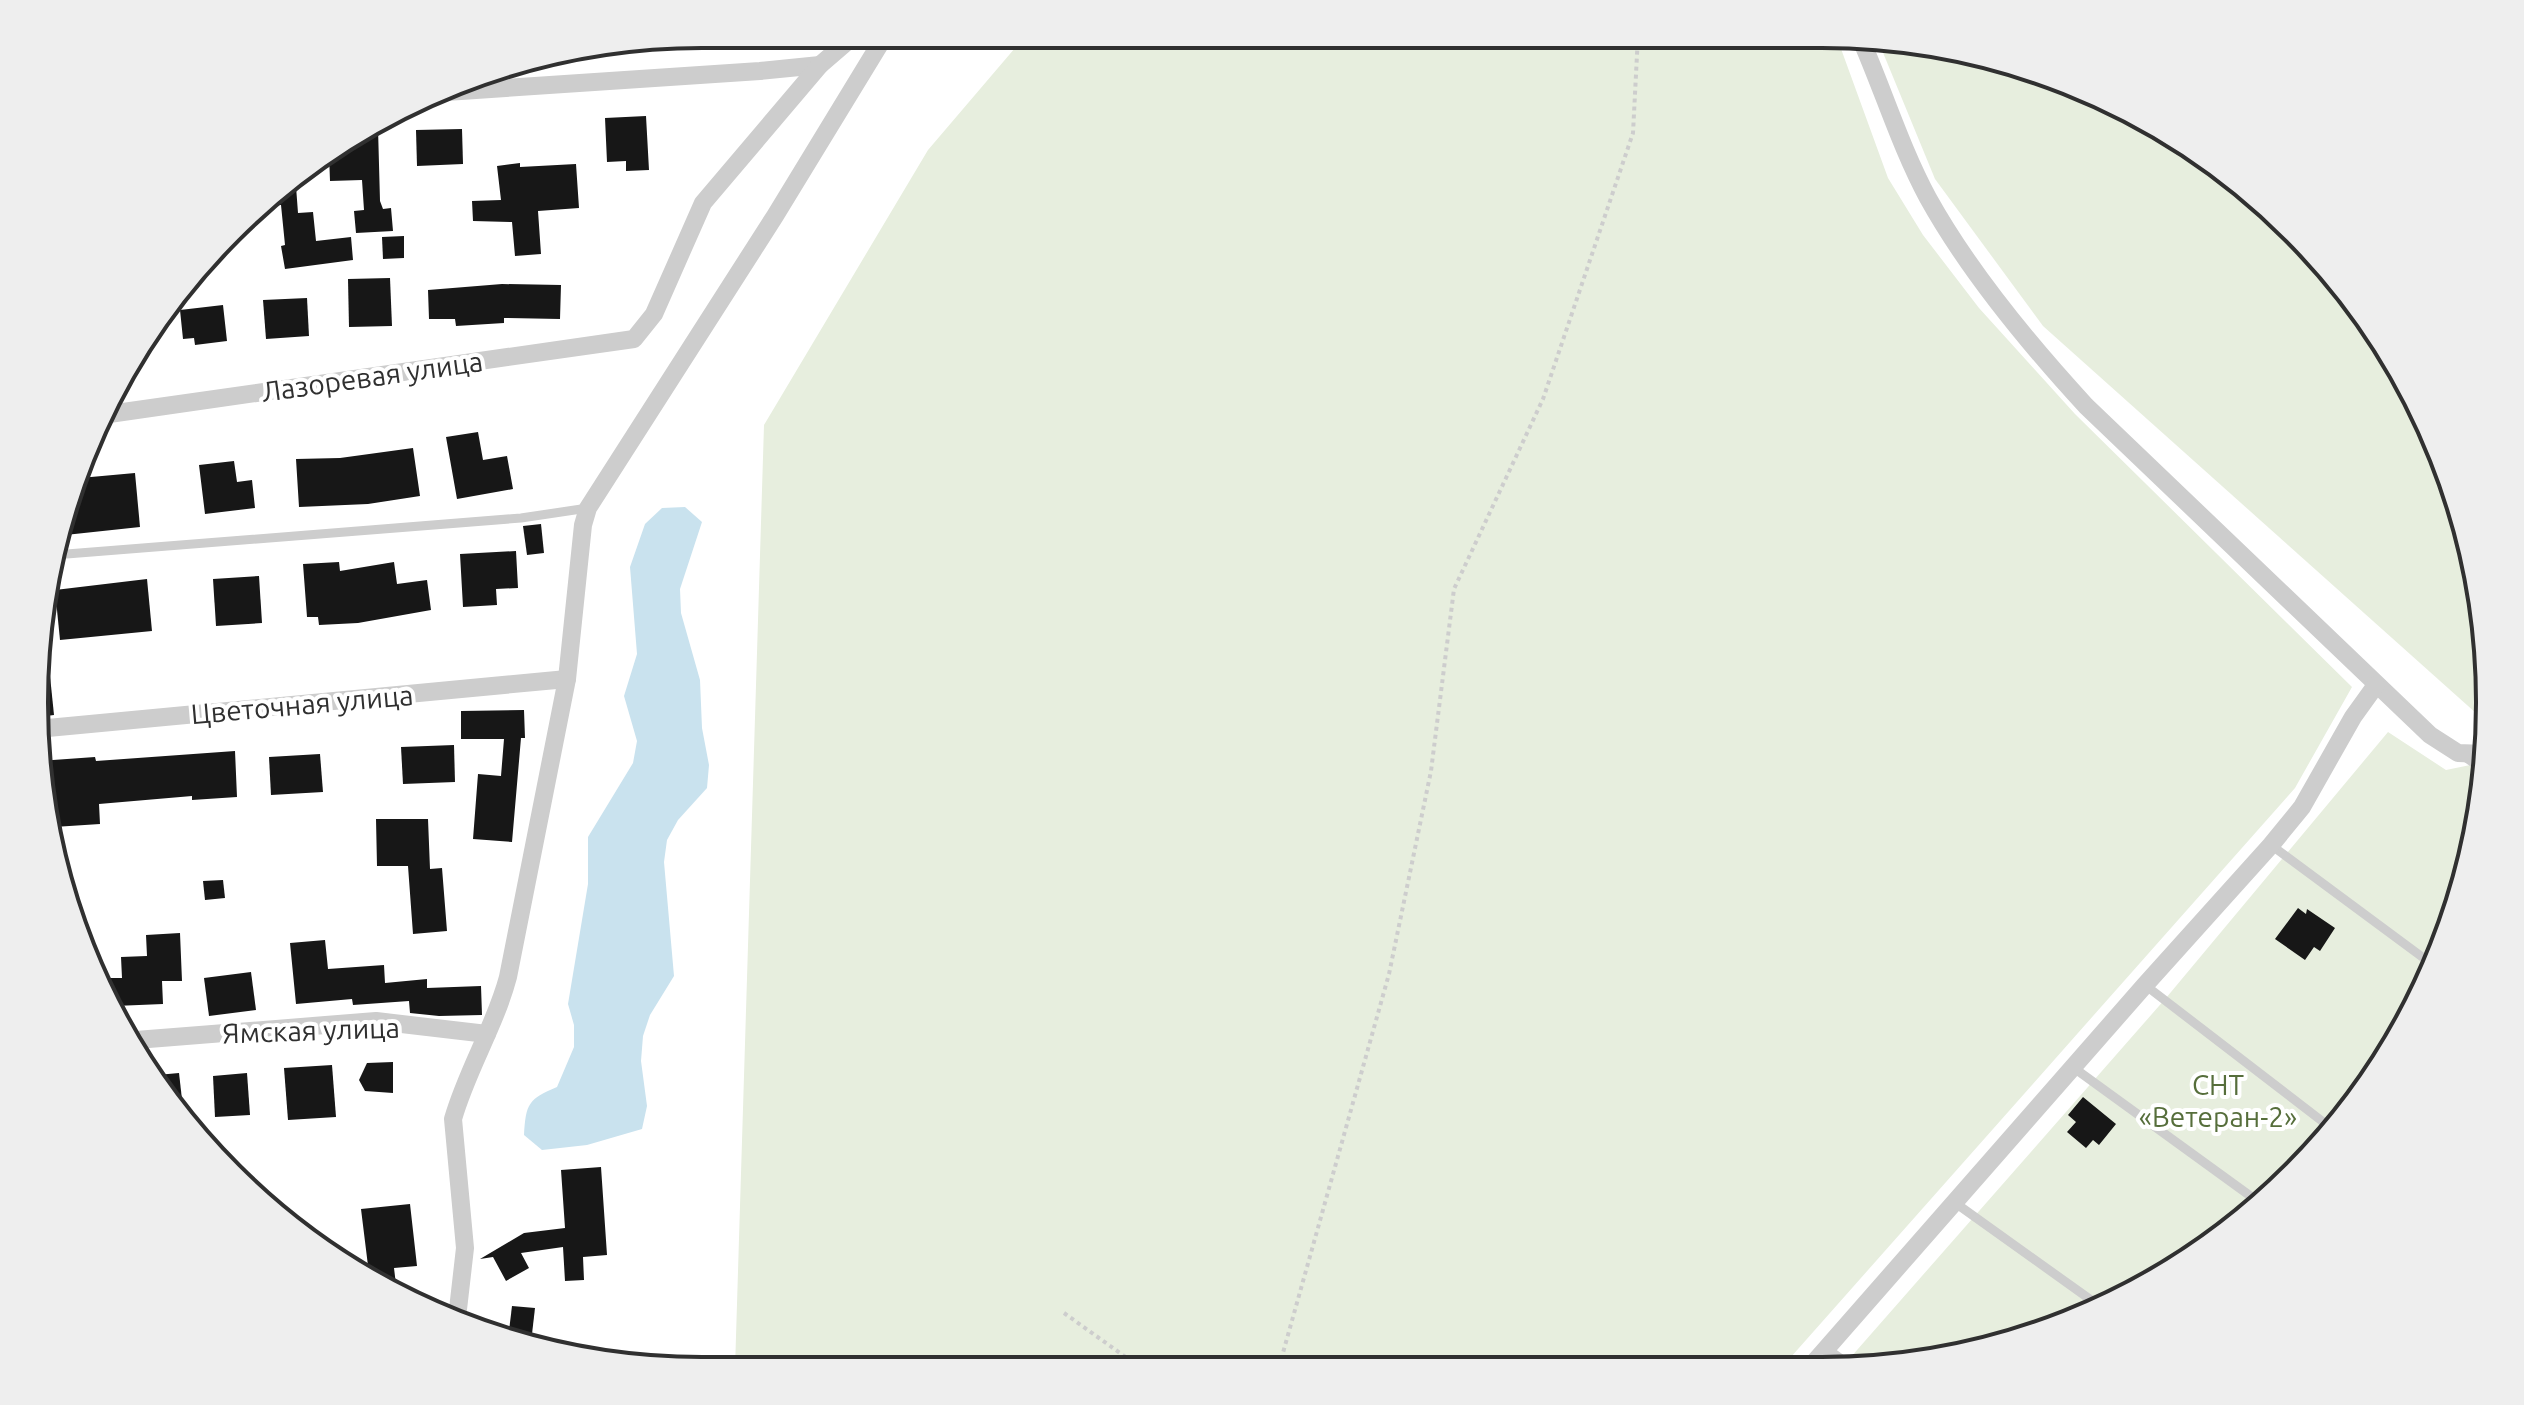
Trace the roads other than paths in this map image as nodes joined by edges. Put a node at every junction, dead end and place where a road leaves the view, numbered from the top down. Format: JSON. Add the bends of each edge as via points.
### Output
{"nodes":[{"id":1,"x":839,"y":48,"type":"edge"},
{"id":2,"x":877,"y":48,"type":"edge"},
{"id":3,"x":1865,"y":49,"type":"edge"},
{"id":4,"x":820,"y":65,"type":"junction"},
{"id":5,"x":473,"y":90,"type":"edge"},
{"id":6,"x":115,"y":413,"type":"edge"},
{"id":7,"x":588,"y":508,"type":"junction"},
{"id":8,"x":65,"y":554,"type":"edge"},
{"id":9,"x":567,"y":679,"type":"junction"},
{"id":10,"x":2376,"y":685,"type":"junction"},
{"id":11,"x":49,"y":728,"type":"edge"},
{"id":12,"x":2458,"y":753,"type":"junction"},
{"id":13,"x":2474,"y":754,"type":"edge"},
{"id":14,"x":2473,"y":763,"type":"edge"},
{"id":15,"x":2271,"y":845,"type":"junction"},
{"id":16,"x":2424,"y":958,"type":"edge"},
{"id":17,"x":2145,"y":985,"type":"junction"},
{"id":18,"x":487,"y":1034,"type":"junction"},
{"id":19,"x":142,"y":1040,"type":"edge"},
{"id":20,"x":2074,"y":1068,"type":"junction"},
{"id":21,"x":2324,"y":1122,"type":"edge"},
{"id":22,"x":2251,"y":1197,"type":"edge"},
{"id":23,"x":1954,"y":1202,"type":"junction"},
{"id":24,"x":2090,"y":1299,"type":"edge"},
{"id":25,"x":458,"y":1309,"type":"edge"},
{"id":26,"x":1826,"y":1348,"type":"junction"},
{"id":27,"x":1818,"y":1357,"type":"edge"},
{"id":28,"x":1838,"y":1357,"type":"edge"}],
"edges":[{"from":1,"to":4,"type":"street"},
{"from":2,"to":7,"type":"street"},
{"from":3,"to":10,"type":"street","via":[[1930,200],[2046,362]]},
{"from":4,"to":5,"type":"street"},
{"from":4,"to":6,"type":"street","name":"Лазоревая улица","via":[[703,203],[654,314],[634,339]]},
{"from":7,"to":8,"type":"lane","via":[[521,518]]},
{"from":7,"to":9,"type":"street"},
{"from":9,"to":11,"type":"street","name":"Цветочная улица"},
{"from":9,"to":18,"type":"street","via":[[508,977]]},
{"from":10,"to":12,"type":"street","via":[[2430,735]]},
{"from":10,"to":15,"type":"street","via":[[2302,807]]},
{"from":12,"to":13,"type":"street"},
{"from":12,"to":14,"type":"lane"},
{"from":15,"to":16,"type":"lane"},
{"from":15,"to":17,"type":"street"},
{"from":17,"to":20,"type":"street"},
{"from":17,"to":21,"type":"lane"},
{"from":18,"to":19,"type":"street","name":"Ямская улица","via":[[376,1021]]},
{"from":18,"to":25,"type":"street","via":[[453,1119],[465,1248]]},
{"from":20,"to":22,"type":"lane"},
{"from":20,"to":23,"type":"street"},
{"from":23,"to":24,"type":"lane"},
{"from":23,"to":26,"type":"street"},
{"from":26,"to":27,"type":"street"},
{"from":26,"to":28,"type":"lane"}]}
